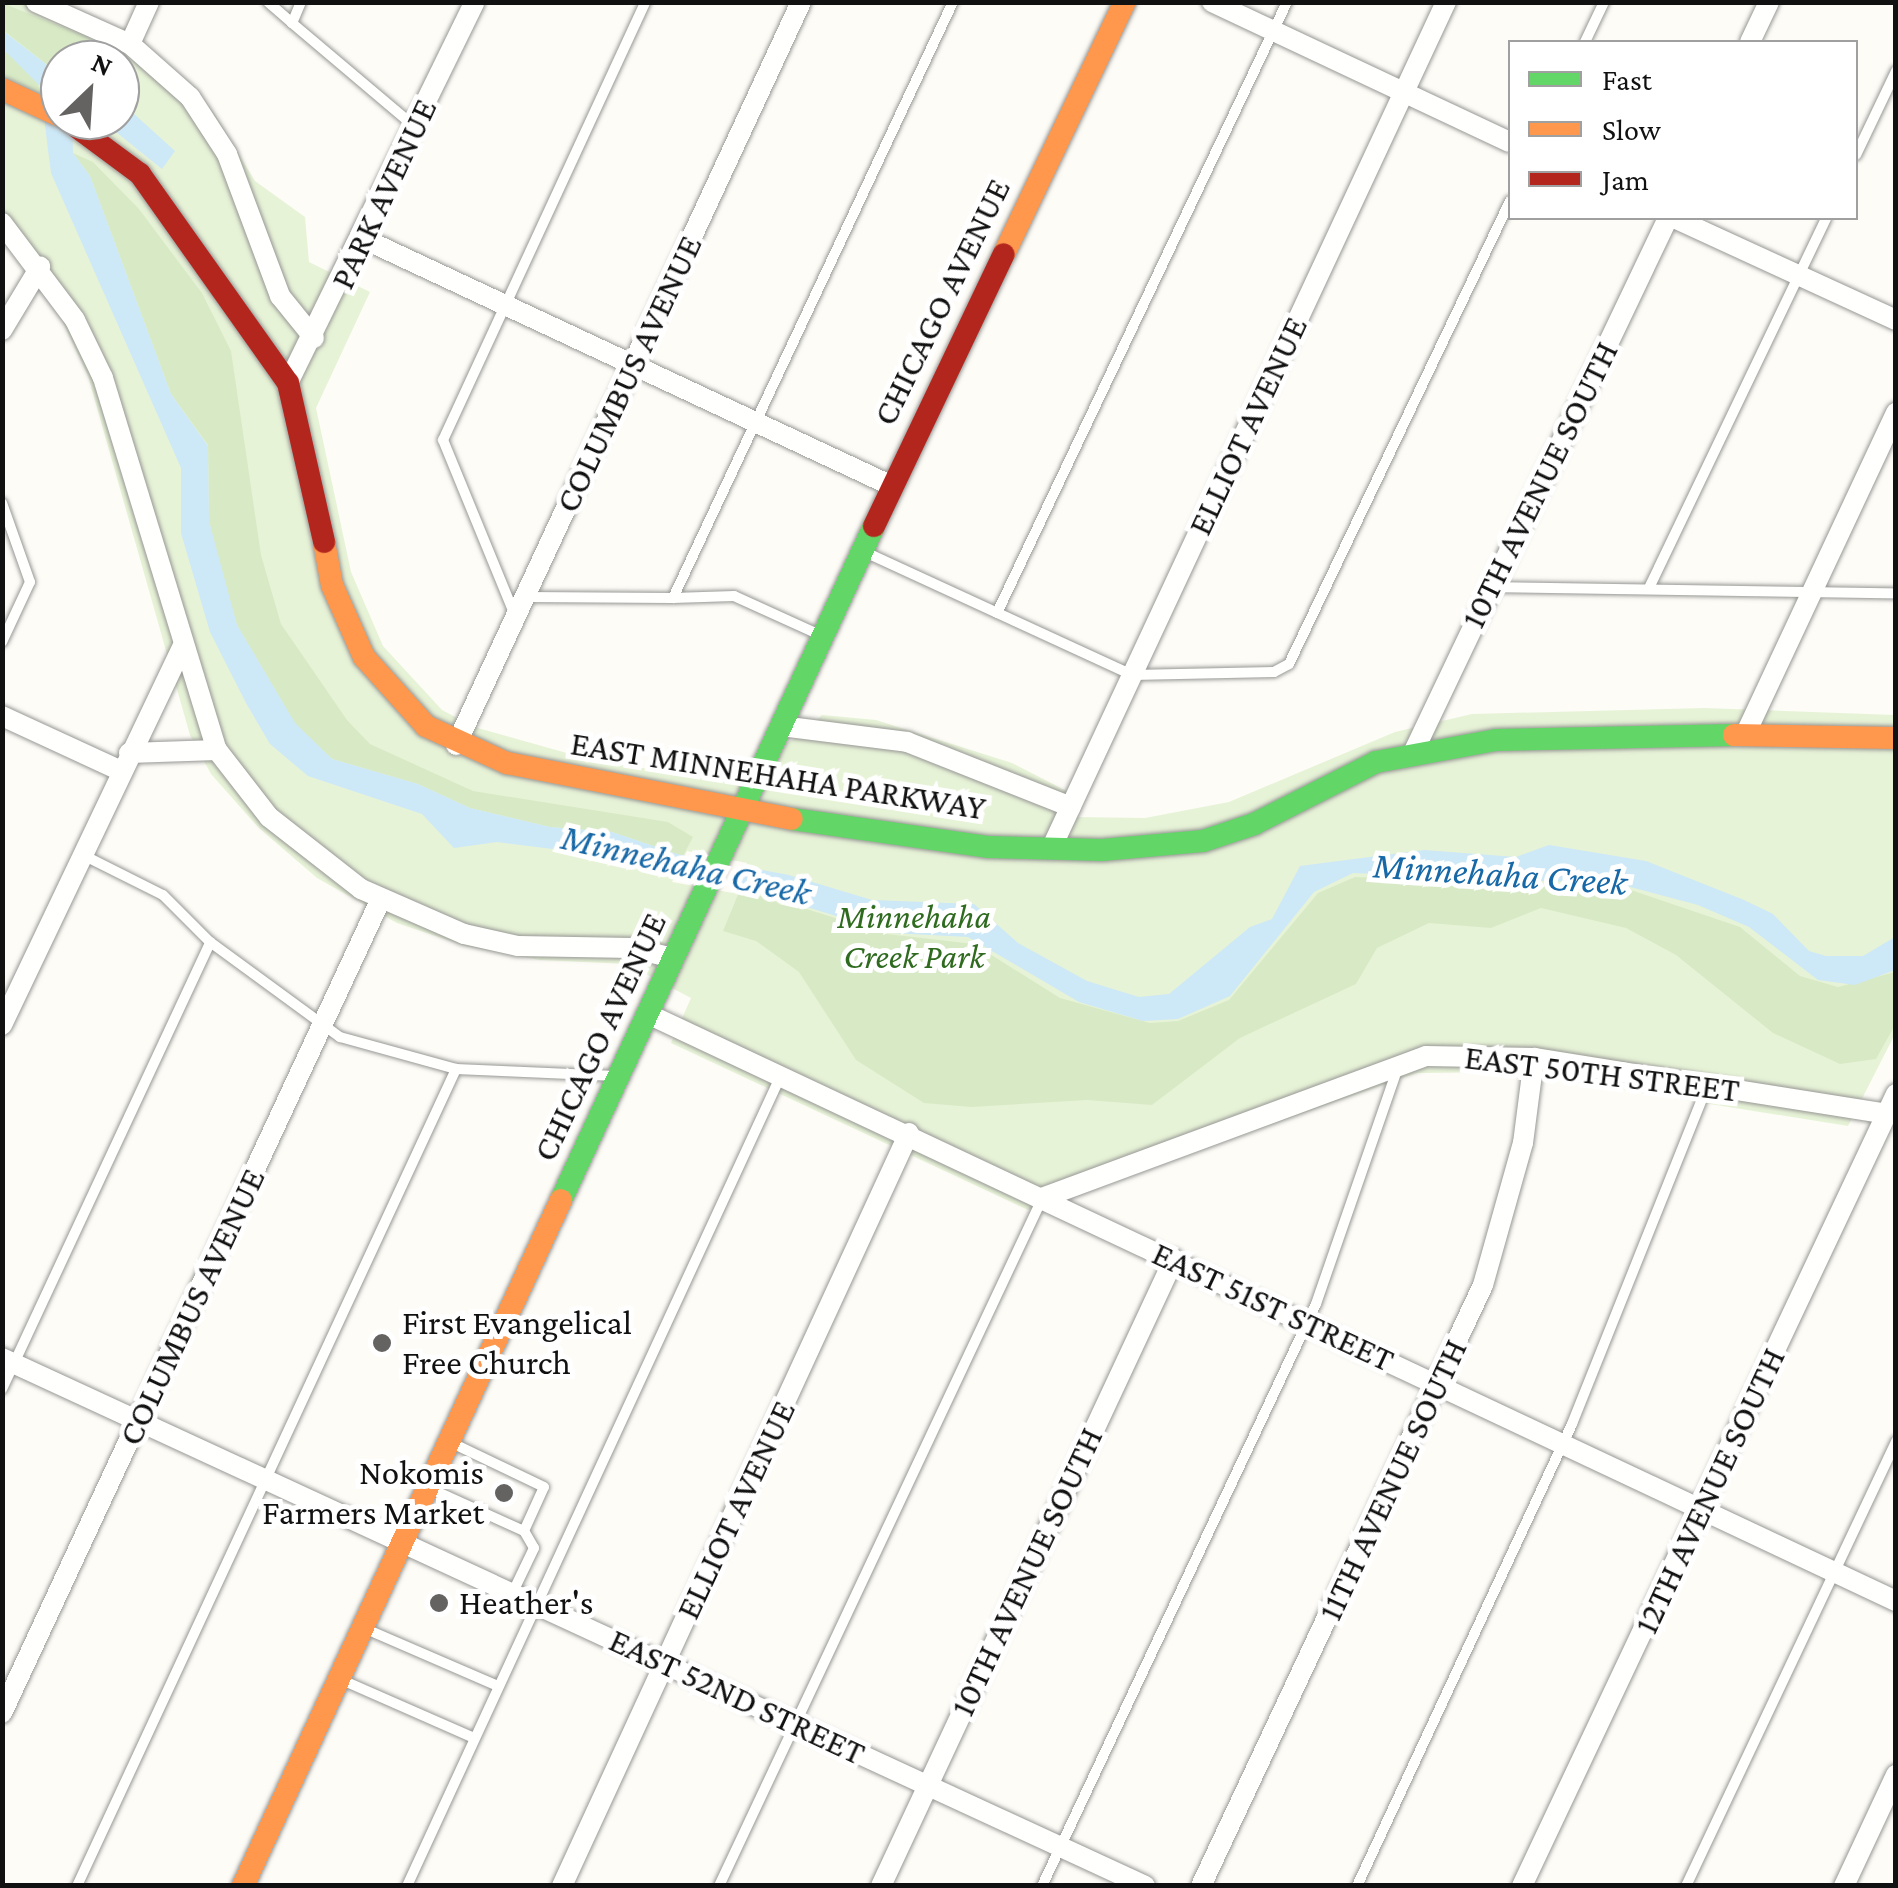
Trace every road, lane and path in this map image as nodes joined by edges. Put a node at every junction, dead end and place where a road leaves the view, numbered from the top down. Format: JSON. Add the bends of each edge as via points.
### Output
{"nodes":[{"id":1,"x":36,"y":2,"type":"edge"},
{"id":2,"x":148,"y":2,"type":"edge"},
{"id":3,"x":268,"y":2,"type":"edge"},
{"id":4,"x":302,"y":2,"type":"edge"},
{"id":5,"x":475,"y":2,"type":"edge"},
{"id":6,"x":645,"y":2,"type":"edge"},
{"id":7,"x":800,"y":2,"type":"edge"},
{"id":8,"x":953,"y":2,"type":"edge"},
{"id":9,"x":1125,"y":2,"type":"edge"},
{"id":10,"x":1212,"y":2,"type":"edge"},
{"id":11,"x":1287,"y":2,"type":"edge"},
{"id":12,"x":1446,"y":2,"type":"edge"},
{"id":13,"x":1604,"y":2,"type":"edge"},
{"id":14,"x":1769,"y":2,"type":"edge"},
{"id":15,"x":292,"y":22,"type":"junction"},
{"id":16,"x":1274,"y":31,"type":"junction"},
{"id":17,"x":121,"y":40,"type":"edge"},
{"id":18,"x":132,"y":40,"type":"edge"},
{"id":19,"x":1586,"y":40,"type":"edge"},
{"id":20,"x":1751,"y":40,"type":"edge"},
{"id":21,"x":140,"y":51,"type":"edge"},
{"id":22,"x":1896,"y":71,"type":"edge"},
{"id":23,"x":2,"y":89,"type":"edge"},
{"id":24,"x":1404,"y":92,"type":"junction"},
{"id":25,"x":40,"y":107,"type":"edge"},
{"id":26,"x":415,"y":128,"type":"junction"},
{"id":27,"x":94,"y":140,"type":"edge"},
{"id":28,"x":1508,"y":141,"type":"edge"},
{"id":29,"x":1858,"y":151,"type":"edge"},
{"id":30,"x":1508,"y":205,"type":"edge"},
{"id":31,"x":1670,"y":220,"type":"edge"},
{"id":32,"x":1675,"y":220,"type":"edge"},
{"id":33,"x":1825,"y":220,"type":"edge"},
{"id":34,"x":2,"y":224,"type":"edge"},
{"id":35,"x":364,"y":239,"type":"junction"},
{"id":36,"x":40,"y":266,"type":"junction"},
{"id":37,"x":1798,"y":275,"type":"junction"},
{"id":38,"x":502,"y":304,"type":"junction"},
{"id":39,"x":1896,"y":320,"type":"edge"},
{"id":40,"x":2,"y":330,"type":"edge"},
{"id":41,"x":314,"y":338,"type":"junction"},
{"id":42,"x":634,"y":366,"type":"junction"},
{"id":43,"x":288,"y":383,"type":"junction"},
{"id":44,"x":1896,"y":413,"type":"edge"},
{"id":45,"x":754,"y":422,"type":"junction"},
{"id":46,"x":892,"y":486,"type":"junction"},
{"id":47,"x":2,"y":503,"type":"edge"},
{"id":48,"x":862,"y":550,"type":"junction"},
{"id":49,"x":1490,"y":587,"type":"junction"},
{"id":50,"x":1649,"y":588,"type":"junction"},
{"id":51,"x":1812,"y":592,"type":"junction"},
{"id":52,"x":1896,"y":593,"type":"edge"},
{"id":53,"x":526,"y":597,"type":"junction"},
{"id":54,"x":673,"y":598,"type":"junction"},
{"id":55,"x":997,"y":613,"type":"junction"},
{"id":56,"x":516,"y":618,"type":"junction"},
{"id":57,"x":823,"y":636,"type":"junction"},
{"id":58,"x":2,"y":642,"type":"edge"},
{"id":59,"x":183,"y":646,"type":"junction"},
{"id":60,"x":1132,"y":675,"type":"junction"},
{"id":61,"x":2,"y":716,"type":"edge"},
{"id":62,"x":782,"y":726,"type":"junction"},
{"id":63,"x":1746,"y":735,"type":"junction"},
{"id":64,"x":1896,"y":738,"type":"edge"},
{"id":65,"x":456,"y":745,"type":"junction"},
{"id":66,"x":216,"y":750,"type":"junction"},
{"id":67,"x":1413,"y":753,"type":"junction"},
{"id":68,"x":125,"y":762,"type":"junction"},
{"id":69,"x":1071,"y":807,"type":"junction"},
{"id":70,"x":742,"y":811,"type":"junction"},
{"id":71,"x":1051,"y":849,"type":"junction"},
{"id":72,"x":80,"y":854,"type":"junction"},
{"id":73,"x":380,"y":901,"type":"junction"},
{"id":74,"x":210,"y":942,"type":"junction"},
{"id":75,"x":674,"y":958,"type":"junction"},
{"id":76,"x":650,"y":1015,"type":"junction"},
{"id":77,"x":2,"y":1024,"type":"edge"},
{"id":78,"x":322,"y":1028,"type":"junction"},
{"id":79,"x":1534,"y":1058,"type":"junction"},
{"id":80,"x":1399,"y":1062,"type":"junction"},
{"id":81,"x":456,"y":1070,"type":"junction"},
{"id":82,"x":781,"y":1075,"type":"junction"},
{"id":83,"x":622,"y":1076,"type":"junction"},
{"id":84,"x":1707,"y":1086,"type":"junction"},
{"id":85,"x":1896,"y":1094,"type":"edge"},
{"id":86,"x":1886,"y":1114,"type":"junction"},
{"id":87,"x":909,"y":1134,"type":"junction"},
{"id":88,"x":1042,"y":1198,"type":"junction"},
{"id":89,"x":1174,"y":1259,"type":"junction"},
{"id":90,"x":1307,"y":1324,"type":"junction"},
{"id":91,"x":8,"y":1361,"type":"edge"},
{"id":92,"x":1439,"y":1385,"type":"junction"},
{"id":93,"x":2,"y":1389,"type":"edge"},
{"id":94,"x":139,"y":1420,"type":"junction"},
{"id":95,"x":1896,"y":1441,"type":"edge"},
{"id":96,"x":451,"y":1442,"type":"junction"},
{"id":97,"x":1564,"y":1442,"type":"junction"},
{"id":98,"x":268,"y":1481,"type":"junction"},
{"id":99,"x":430,"y":1488,"type":"junction"},
{"id":100,"x":1703,"y":1509,"type":"junction"},
{"id":101,"x":524,"y":1531,"type":"junction"},
{"id":102,"x":404,"y":1544,"type":"junction"},
{"id":103,"x":1834,"y":1574,"type":"junction"},
{"id":104,"x":512,"y":1594,"type":"junction"},
{"id":105,"x":1896,"y":1602,"type":"edge"},
{"id":106,"x":535,"y":1605,"type":"junction"},
{"id":107,"x":365,"y":1628,"type":"junction"},
{"id":108,"x":666,"y":1664,"type":"junction"},
{"id":109,"x":338,"y":1678,"type":"junction"},
{"id":110,"x":498,"y":1686,"type":"junction"},
{"id":111,"x":2,"y":1714,"type":"edge"},
{"id":112,"x":796,"y":1723,"type":"junction"},
{"id":113,"x":474,"y":1738,"type":"junction"},
{"id":114,"x":1896,"y":1776,"type":"edge"},
{"id":115,"x":928,"y":1784,"type":"junction"},
{"id":116,"x":1060,"y":1846,"type":"junction"},
{"id":117,"x":77,"y":1886,"type":"edge"},
{"id":118,"x":243,"y":1886,"type":"edge"},
{"id":119,"x":407,"y":1886,"type":"edge"},
{"id":120,"x":562,"y":1886,"type":"edge"},
{"id":121,"x":720,"y":1886,"type":"edge"},
{"id":122,"x":881,"y":1886,"type":"edge"},
{"id":123,"x":1042,"y":1886,"type":"edge"},
{"id":124,"x":1146,"y":1886,"type":"edge"},
{"id":125,"x":1202,"y":1886,"type":"edge"},
{"id":126,"x":1357,"y":1886,"type":"edge"},
{"id":127,"x":1522,"y":1886,"type":"edge"},
{"id":128,"x":1686,"y":1886,"type":"edge"},
{"id":129,"x":1844,"y":1886,"type":"edge"}],
"edges":[{"from":1,"to":17,"type":"street"},
{"from":2,"to":18,"type":"street"},
{"from":3,"to":15,"type":"lane"},
{"from":4,"to":15,"type":"lane"},
{"from":5,"to":26,"type":"street","name":"PARK AVENUE"},
{"from":6,"to":38,"type":"lane"},
{"from":7,"to":42,"type":"street","name":"COLUMBUS AVENUE"},
{"from":8,"to":45,"type":"lane"},
{"from":9,"to":46,"type":"street","name":"CHICAGO AVENUE"},
{"from":10,"to":16,"type":"street"},
{"from":11,"to":16,"type":"lane"},
{"from":12,"to":24,"type":"street","name":"ELLIOT AVENUE"},
{"from":13,"to":19,"type":"lane"},
{"from":14,"to":20,"type":"street"},
{"from":15,"to":26,"type":"lane"},
{"from":16,"to":24,"type":"street"},
{"from":16,"to":55,"type":"lane"},
{"from":21,"to":41,"type":"street","via":[[212,128],[280,296]]},
{"from":22,"to":29,"type":"lane"},
{"from":23,"to":25,"type":"street","name":"EAST MINNEHAHA PARKWAY"},
{"from":24,"to":28,"type":"street"},
{"from":24,"to":60,"type":"street","name":"ELLIOT AVENUE"},
{"from":26,"to":35,"type":"street","name":"PARK AVENUE"},
{"from":27,"to":43,"type":"street","name":"EAST MINNEHAHA PARKWAY","via":[[140,174]]},
{"from":30,"to":60,"type":"lane","via":[[1289,664],[1274,672]]},
{"from":31,"to":49,"type":"street","name":"10TH AVENUE SOUTH"},
{"from":32,"to":37,"type":"street"},
{"from":33,"to":37,"type":"lane"},
{"from":34,"to":36,"type":"street"},
{"from":35,"to":38,"type":"street"},
{"from":35,"to":41,"type":"street","name":"PARK AVENUE"},
{"from":36,"to":40,"type":"street"},
{"from":36,"to":59,"type":"street","via":[[103,378]]},
{"from":37,"to":39,"type":"street"},
{"from":37,"to":50,"type":"lane"},
{"from":38,"to":42,"type":"street"},
{"from":38,"to":56,"type":"lane","via":[[443,440]]},
{"from":41,"to":43,"type":"street","name":"PARK AVENUE"},
{"from":42,"to":45,"type":"street"},
{"from":42,"to":53,"type":"street","name":"COLUMBUS AVENUE"},
{"from":43,"to":65,"type":"street","name":"EAST MINNEHAHA PARKWAY","via":[[342,617],[386,687]]},
{"from":44,"to":51,"type":"street"},
{"from":45,"to":46,"type":"street"},
{"from":45,"to":54,"type":"lane"},
{"from":46,"to":48,"type":"street","name":"CHICAGO AVENUE"},
{"from":47,"to":58,"type":"lane","via":[[30,582]]},
{"from":48,"to":55,"type":"lane"},
{"from":48,"to":57,"type":"street","name":"CHICAGO AVENUE"},
{"from":49,"to":50,"type":"lane"},
{"from":49,"to":67,"type":"street","name":"10TH AVENUE SOUTH"},
{"from":50,"to":51,"type":"lane"},
{"from":51,"to":52,"type":"lane"},
{"from":51,"to":63,"type":"street"},
{"from":53,"to":54,"type":"lane"},
{"from":53,"to":56,"type":"street","name":"COLUMBUS AVENUE"},
{"from":54,"to":57,"type":"lane","via":[[734,596]]},
{"from":55,"to":60,"type":"lane"},
{"from":56,"to":65,"type":"street","name":"COLUMBUS AVENUE"},
{"from":57,"to":62,"type":"street","name":"CHICAGO AVENUE"},
{"from":59,"to":66,"type":"street"},
{"from":59,"to":68,"type":"street"},
{"from":60,"to":69,"type":"street","name":"ELLIOT AVENUE"},
{"from":61,"to":68,"type":"street"},
{"from":62,"to":69,"type":"street","name":"EAST MINNEHAHA PARKWAY","via":[[908,742]]},
{"from":62,"to":70,"type":"street","name":"CHICAGO AVENUE"},
{"from":63,"to":64,"type":"street","name":"EAST MINNEHAHA PARKWAY"},
{"from":63,"to":67,"type":"street","name":"EAST MINNEHAHA PARKWAY","via":[[1578,734]]},
{"from":65,"to":70,"type":"street","name":"EAST MINNEHAHA PARKWAY","via":[[572,781]]},
{"from":66,"to":68,"type":"street"},
{"from":66,"to":73,"type":"street","via":[[269,818]]},
{"from":67,"to":71,"type":"street","name":"EAST MINNEHAHA PARKWAY","via":[[1376,762],[1254,824],[1203,841]]},
{"from":68,"to":72,"type":"street"},
{"from":69,"to":71,"type":"street","name":"ELLIOT AVENUE"},
{"from":70,"to":71,"type":"street","name":"EAST MINNEHAHA PARKWAY","via":[[886,836]]},
{"from":70,"to":75,"type":"street","name":"CHICAGO AVENUE"},
{"from":72,"to":74,"type":"lane","via":[[164,895]]},
{"from":72,"to":77,"type":"street"},
{"from":73,"to":75,"type":"street","via":[[464,934],[518,946],[632,948]]},
{"from":73,"to":78,"type":"street","name":"COLUMBUS AVENUE"},
{"from":74,"to":78,"type":"lane"},
{"from":74,"to":91,"type":"lane"},
{"from":75,"to":76,"type":"street","name":"CHICAGO AVENUE"},
{"from":76,"to":82,"type":"street","name":"EAST 51ST STREET"},
{"from":76,"to":83,"type":"street","name":"CHICAGO AVENUE"},
{"from":78,"to":81,"type":"lane"},
{"from":78,"to":94,"type":"street","name":"COLUMBUS AVENUE"},
{"from":79,"to":80,"type":"street","name":"EAST 50TH STREET","via":[[1475,1054]]},
{"from":79,"to":84,"type":"street","name":"EAST 50TH STREET"},
{"from":79,"to":92,"type":"street","name":"11TH AVENUE SOUTH","via":[[1506,1214]]},
{"from":80,"to":88,"type":"street","name":"EAST 50TH STREET"},
{"from":80,"to":90,"type":"lane"},
{"from":81,"to":83,"type":"lane"},
{"from":81,"to":98,"type":"lane"},
{"from":82,"to":87,"type":"street","name":"EAST 51ST STREET"},
{"from":82,"to":106,"type":"lane"},
{"from":83,"to":96,"type":"street","name":"CHICAGO AVENUE"},
{"from":84,"to":86,"type":"street","name":"EAST 50TH STREET"},
{"from":84,"to":97,"type":"lane"},
{"from":85,"to":86,"type":"street","name":"12TH AVENUE SOUTH"},
{"from":86,"to":100,"type":"street","name":"12TH AVENUE SOUTH"},
{"from":87,"to":88,"type":"street","name":"EAST 51ST STREET"},
{"from":87,"to":108,"type":"street","name":"ELLIOT AVENUE"},
{"from":88,"to":89,"type":"street","name":"EAST 51ST STREET"},
{"from":88,"to":112,"type":"lane"},
{"from":89,"to":90,"type":"street","name":"EAST 51ST STREET"},
{"from":89,"to":115,"type":"street","name":"10TH AVENUE SOUTH"},
{"from":90,"to":92,"type":"street","name":"EAST 51ST STREET"},
{"from":90,"to":116,"type":"lane"},
{"from":91,"to":93,"type":"lane"},
{"from":91,"to":94,"type":"street","name":"EAST 52ND STREET"},
{"from":92,"to":97,"type":"street","name":"EAST 51ST STREET"},
{"from":92,"to":125,"type":"street","name":"11TH AVENUE SOUTH"},
{"from":94,"to":98,"type":"street","name":"EAST 52ND STREET"},
{"from":94,"to":111,"type":"street","name":"COLUMBUS AVENUE"},
{"from":95,"to":103,"type":"lane"},
{"from":96,"to":99,"type":"street","name":"CHICAGO AVENUE"},
{"from":96,"to":101,"type":"lane","via":[[544,1487]]},
{"from":97,"to":100,"type":"street","name":"EAST 51ST STREET"},
{"from":97,"to":126,"type":"lane"},
{"from":98,"to":102,"type":"street","name":"EAST 52ND STREET"},
{"from":98,"to":117,"type":"lane"},
{"from":99,"to":101,"type":"lane"},
{"from":99,"to":102,"type":"street","name":"CHICAGO AVENUE"},
{"from":100,"to":103,"type":"street","name":"EAST 51ST STREET"},
{"from":100,"to":127,"type":"street","name":"12TH AVENUE SOUTH"},
{"from":101,"to":104,"type":"lane","via":[[534,1548]]},
{"from":102,"to":104,"type":"street","name":"EAST 52ND STREET"},
{"from":102,"to":107,"type":"street","name":"CHICAGO AVENUE"},
{"from":103,"to":105,"type":"street","name":"EAST 51ST STREET"},
{"from":103,"to":128,"type":"lane"},
{"from":104,"to":106,"type":"street","name":"EAST 52ND STREET"},
{"from":106,"to":108,"type":"street","name":"EAST 52ND STREET"},
{"from":106,"to":110,"type":"lane"},
{"from":107,"to":109,"type":"street","name":"CHICAGO AVENUE"},
{"from":107,"to":110,"type":"lane"},
{"from":108,"to":112,"type":"street","name":"EAST 52ND STREET"},
{"from":108,"to":120,"type":"street","name":"ELLIOT AVENUE"},
{"from":109,"to":113,"type":"lane"},
{"from":109,"to":118,"type":"street","name":"CHICAGO AVENUE"},
{"from":110,"to":113,"type":"lane"},
{"from":112,"to":115,"type":"street","name":"EAST 52ND STREET"},
{"from":112,"to":121,"type":"lane"},
{"from":113,"to":119,"type":"lane"},
{"from":114,"to":129,"type":"street"},
{"from":115,"to":116,"type":"street","name":"EAST 52ND STREET"},
{"from":115,"to":122,"type":"street","name":"10TH AVENUE SOUTH"},
{"from":116,"to":123,"type":"lane"},
{"from":116,"to":124,"type":"street","name":"EAST 52ND STREET"}]}
